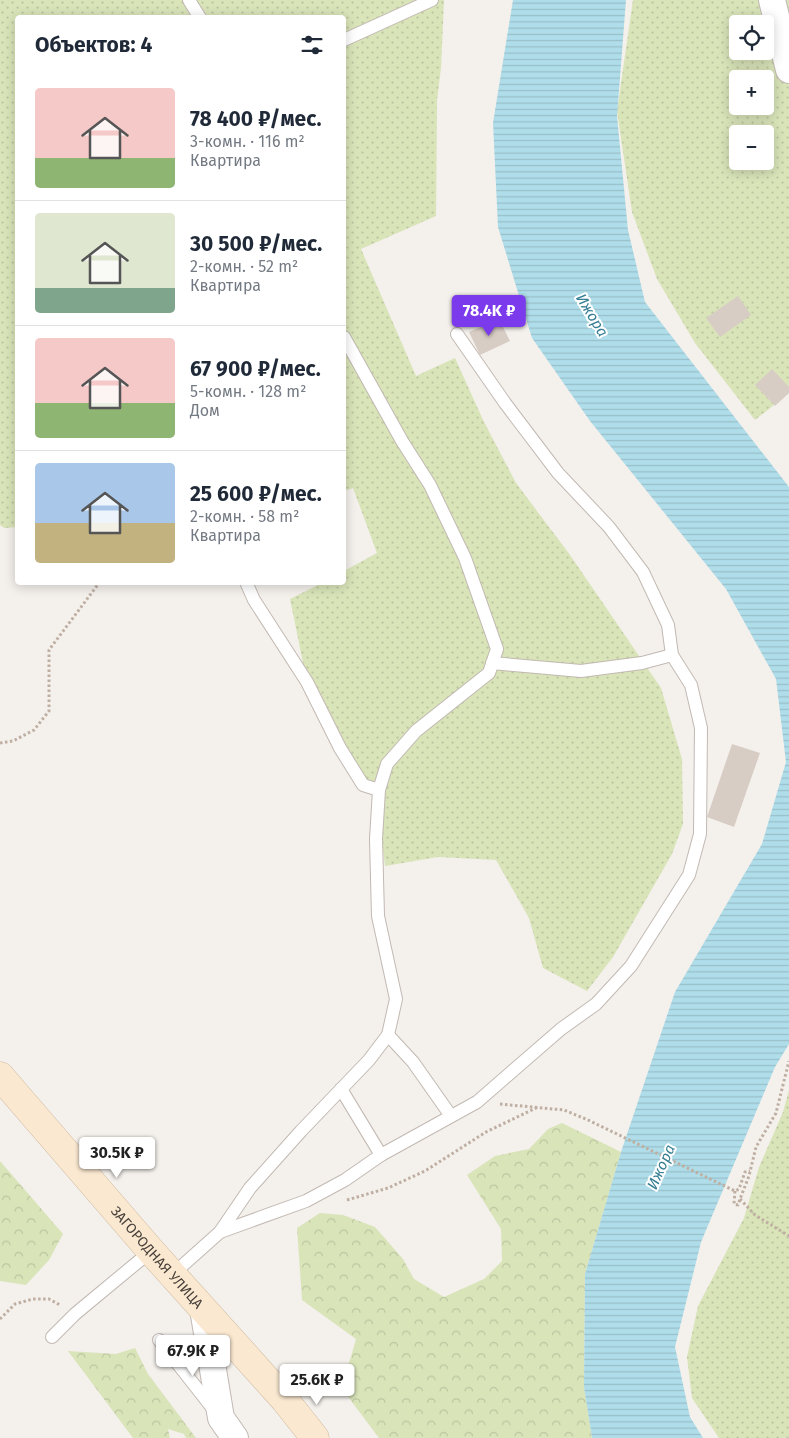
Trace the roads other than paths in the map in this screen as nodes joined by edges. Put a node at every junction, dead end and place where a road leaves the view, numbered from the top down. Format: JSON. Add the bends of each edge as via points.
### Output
{"nodes":[{"id":1,"x":189,"y":0,"type":"edge"},
{"id":2,"x":432,"y":0,"type":"edge"},
{"id":3,"x":772,"y":0,"type":"edge"},
{"id":4,"x":198,"y":15,"type":"edge"},
{"id":5,"x":346,"y":39,"type":"edge"},
{"id":6,"x":789,"y":70,"type":"edge"},
{"id":7,"x":457,"y":334,"type":"dead end"},
{"id":8,"x":346,"y":341,"type":"edge"},
{"id":9,"x":247,"y":585,"type":"edge"},
{"id":10,"x":672,"y":654,"type":"junction"},
{"id":11,"x":492,"y":663,"type":"junction"},
{"id":12,"x":379,"y":790,"type":"junction"},
{"id":13,"x":388,"y":1034,"type":"junction"},
{"id":14,"x":0,"y":1076,"type":"edge"},
{"id":15,"x":341,"y":1089,"type":"junction"},
{"id":16,"x":451,"y":1116,"type":"junction"},
{"id":17,"x":381,"y":1155,"type":"junction"},
{"id":18,"x":220,"y":1232,"type":"junction"},
{"id":19,"x":151,"y":1251,"type":"junction"},
{"id":20,"x":173,"y":1274,"type":"junction"},
{"id":21,"x":203,"y":1309,"type":"junction"},
{"id":22,"x":52,"y":1337,"type":"dead end"},
{"id":23,"x":159,"y":1340,"type":"dead end"},
{"id":24,"x":228,"y":1428,"type":"edge"},
{"id":25,"x":315,"y":1438,"type":"edge"}],
"edges":[{"from":1,"to":4,"type":"lane"},
{"from":2,"to":5,"type":"lane"},
{"from":3,"to":6,"type":"street"},
{"from":7,"to":10,"type":"lane","via":[[558,473],[609,527],[643,572],[668,624]]},
{"from":8,"to":11,"type":"lane","via":[[430,485],[465,558],[497,649]]},
{"from":9,"to":12,"type":"lane","via":[[307,682],[340,748],[363,785]]},
{"from":10,"to":11,"type":"lane","via":[[642,663],[580,671]]},
{"from":10,"to":16,"type":"lane","via":[[691,685],[701,728],[700,834],[688,875],[631,966],[616,984],[477,1102]]},
{"from":11,"to":12,"type":"lane","via":[[489,673],[416,731],[387,764]]},
{"from":12,"to":13,"type":"lane","via":[[376,839],[378,916],[396,999]]},
{"from":13,"to":15,"type":"lane"},
{"from":13,"to":16,"type":"lane","via":[[413,1062]]},
{"from":14,"to":19,"type":"main road","name":"ЗАГОРОДНАЯ УЛИЦА"},
{"from":15,"to":17,"type":"lane"},
{"from":15,"to":18,"type":"lane","via":[[250,1188]]},
{"from":16,"to":17,"type":"lane"},
{"from":17,"to":18,"type":"lane","via":[[306,1201]]},
{"from":18,"to":20,"type":"lane"},
{"from":19,"to":20,"type":"main road","name":"ЗАГОРОДНАЯ УЛИЦА"},
{"from":19,"to":22,"type":"lane"},
{"from":20,"to":21,"type":"main road","name":"ЗАГОРОДНАЯ УЛИЦА"},
{"from":21,"to":24,"type":"street"},
{"from":21,"to":25,"type":"main road","name":"ЗАГОРОДНАЯ УЛИЦА"},
{"from":23,"to":24,"type":"lane"}]}
